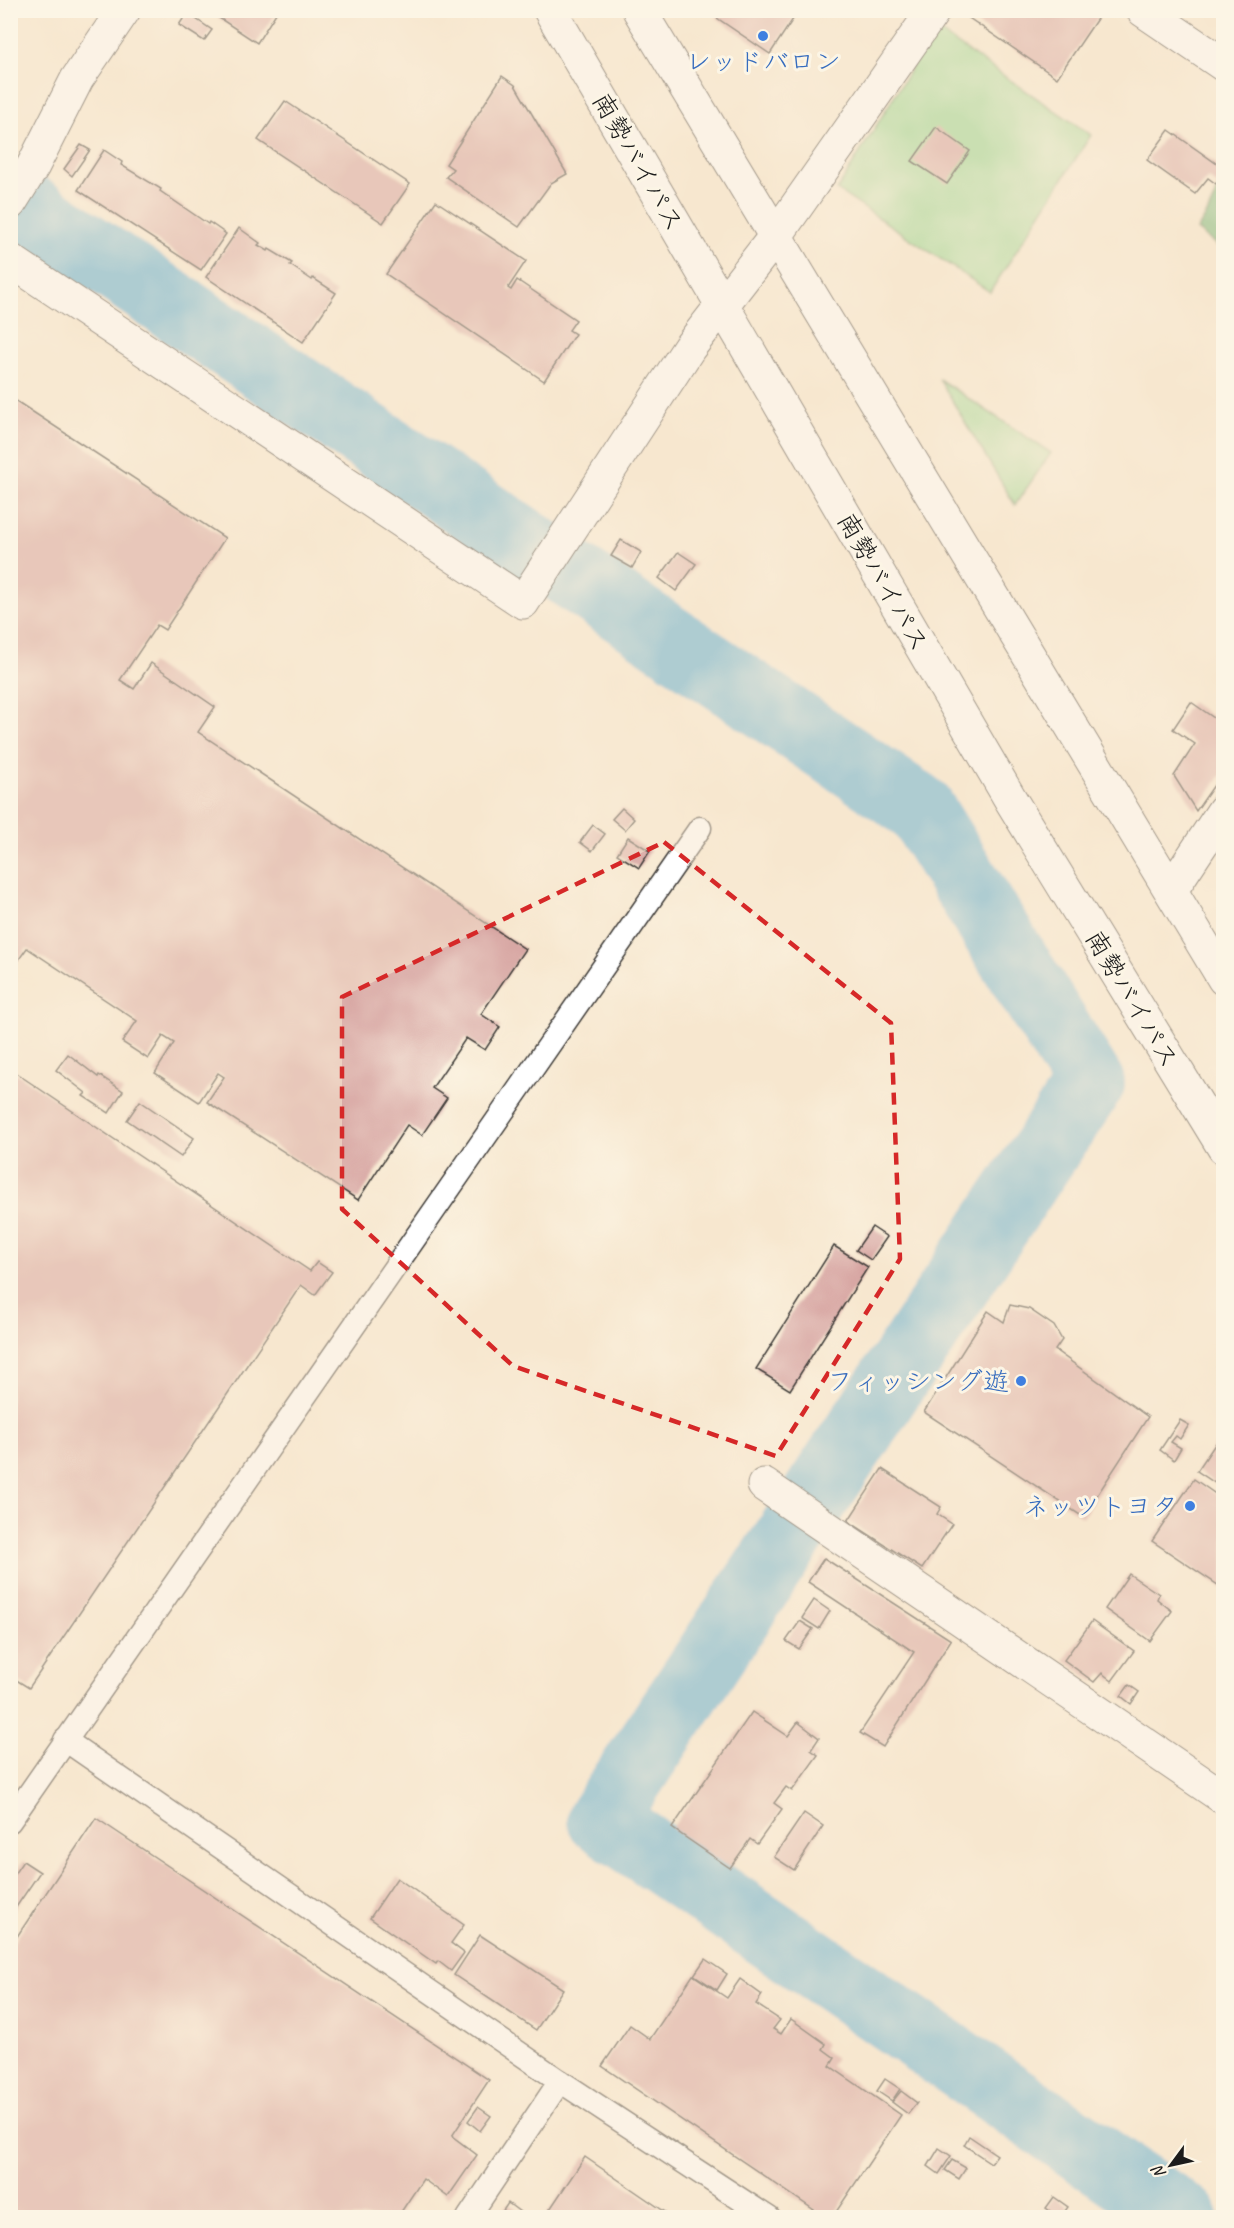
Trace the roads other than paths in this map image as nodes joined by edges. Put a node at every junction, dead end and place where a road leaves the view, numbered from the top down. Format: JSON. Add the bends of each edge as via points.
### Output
{"nodes":[{"id":1,"x":124,"y":10,"type":"edge"},
{"id":2,"x":550,"y":10,"type":"edge"},
{"id":3,"x":639,"y":10,"type":"edge"},
{"id":4,"x":934,"y":10,"type":"edge"},
{"id":5,"x":1143,"y":10,"type":"edge"},
{"id":6,"x":1224,"y":65,"type":"edge"},
{"id":7,"x":10,"y":203,"type":"edge"},
{"id":8,"x":775,"y":237,"type":"junction"},
{"id":9,"x":10,"y":260,"type":"edge"},
{"id":10,"x":721,"y":306,"type":"junction"},
{"id":11,"x":1224,"y":810,"type":"edge"},
{"id":12,"x":700,"y":828,"type":"dead end"},
{"id":13,"x":1171,"y":890,"type":"junction"},
{"id":14,"x":1224,"y":979,"type":"edge"},
{"id":15,"x":1224,"y":1148,"type":"edge"},
{"id":16,"x":764,"y":1485,"type":"dead end"},
{"id":17,"x":65,"y":1740,"type":"junction"},
{"id":18,"x":1224,"y":1798,"type":"edge"},
{"id":19,"x":10,"y":1821,"type":"edge"},
{"id":20,"x":560,"y":2081,"type":"junction"},
{"id":21,"x":468,"y":2217,"type":"edge"},
{"id":22,"x":769,"y":2217,"type":"edge"}],
"edges":[{"from":1,"to":7,"type":"main road","via":[[77,79]]},
{"from":2,"to":10,"type":"main road","name":"南勢バイパス"},
{"from":3,"to":8,"type":"main road"},
{"from":4,"to":8,"type":"main road"},
{"from":5,"to":6,"type":"main road"},
{"from":8,"to":10,"type":"main road"},
{"from":8,"to":13,"type":"main road"},
{"from":9,"to":10,"type":"main road","via":[[523,603],[689,348]]},
{"from":10,"to":15,"type":"main road","name":"南勢バイパス","via":[[1012,802]]},
{"from":11,"to":13,"type":"main road"},
{"from":12,"to":17,"type":"lane"},
{"from":13,"to":14,"type":"main road"},
{"from":16,"to":18,"type":"main road"},
{"from":17,"to":19,"type":"lane"},
{"from":17,"to":20,"type":"lane"},
{"from":20,"to":21,"type":"lane"},
{"from":20,"to":22,"type":"lane"}]}
